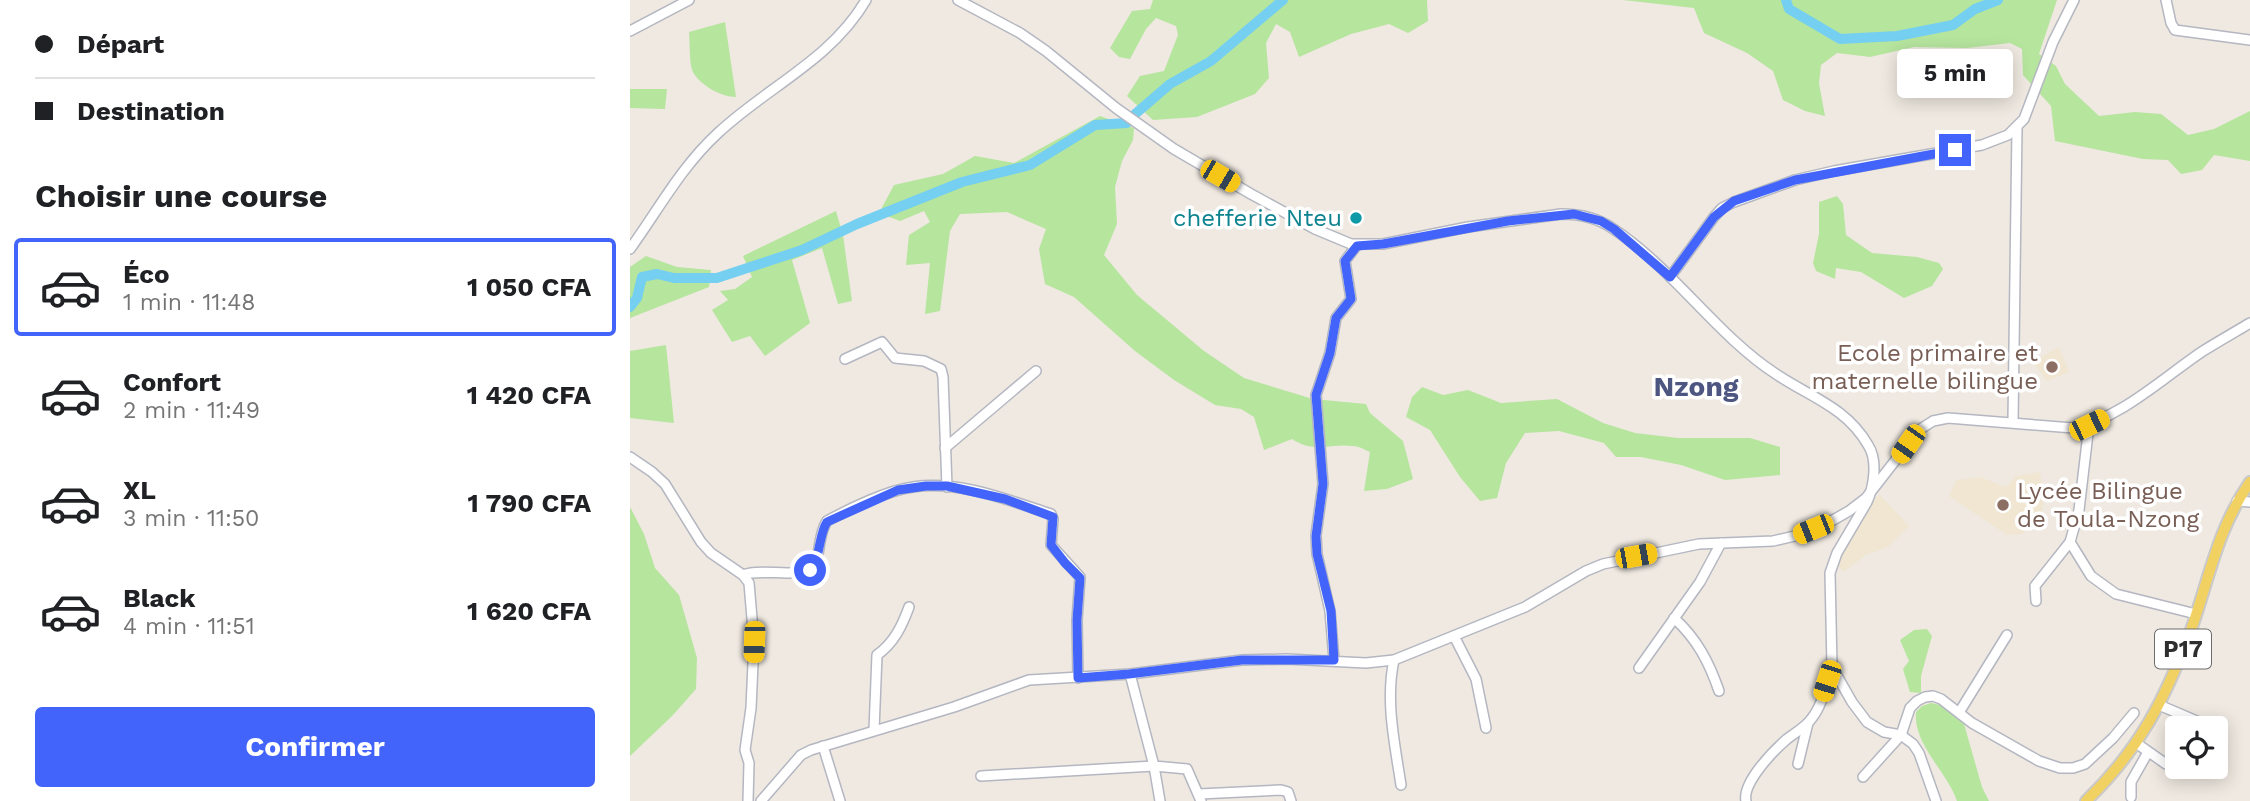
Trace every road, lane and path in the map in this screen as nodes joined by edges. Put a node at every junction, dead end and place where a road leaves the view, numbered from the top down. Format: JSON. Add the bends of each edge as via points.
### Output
{"nodes":[{"id":1,"x":689,"y":0,"type":"edge"},
{"id":2,"x":866,"y":0,"type":"edge"},
{"id":3,"x":958,"y":0,"type":"edge"},
{"id":4,"x":2074,"y":0,"type":"edge"},
{"id":5,"x":2166,"y":0,"type":"edge"},
{"id":6,"x":630,"y":31,"type":"edge"},
{"id":7,"x":2250,"y":40,"type":"edge"},
{"id":8,"x":2017,"y":128,"type":"junction"},
{"id":9,"x":1357,"y":246,"type":"junction"},
{"id":10,"x":630,"y":249,"type":"edge"},
{"id":11,"x":1670,"y":277,"type":"junction"},
{"id":12,"x":2250,"y":323,"type":"edge"},
{"id":13,"x":845,"y":359,"type":"dead end"},
{"id":14,"x":1036,"y":372,"type":"dead end"},
{"id":15,"x":2013,"y":421,"type":"junction"},
{"id":16,"x":2089,"y":425,"type":"junction"},
{"id":17,"x":945,"y":448,"type":"junction"},
{"id":18,"x":630,"y":457,"type":"edge"},
{"id":19,"x":2250,"y":482,"type":"edge"},
{"id":20,"x":947,"y":486,"type":"junction"},
{"id":21,"x":1871,"y":493,"type":"junction"},
{"id":22,"x":2237,"y":501,"type":"junction"},
{"id":23,"x":2250,"y":502,"type":"edge"},
{"id":24,"x":2070,"y":542,"type":"junction"},
{"id":25,"x":1721,"y":543,"type":"junction"},
{"id":26,"x":743,"y":575,"type":"junction"},
{"id":27,"x":2036,"y":601,"type":"dead end"},
{"id":28,"x":909,"y":607,"type":"dead end"},
{"id":29,"x":2196,"y":614,"type":"junction"},
{"id":30,"x":1674,"y":618,"type":"junction"},
{"id":31,"x":2007,"y":635,"type":"dead end"},
{"id":32,"x":1454,"y":636,"type":"junction"},
{"id":33,"x":1334,"y":660,"type":"junction"},
{"id":34,"x":1394,"y":660,"type":"junction"},
{"id":35,"x":1832,"y":667,"type":"junction"},
{"id":36,"x":1639,"y":668,"type":"dead end"},
{"id":37,"x":1129,"y":674,"type":"junction"},
{"id":38,"x":1078,"y":678,"type":"junction"},
{"id":39,"x":1719,"y":691,"type":"dead end"},
{"id":40,"x":2159,"y":705,"type":"junction"},
{"id":41,"x":1960,"y":711,"type":"junction"},
{"id":42,"x":2134,"y":713,"type":"dead end"},
{"id":43,"x":2185,"y":716,"type":"edge"},
{"id":44,"x":1808,"y":723,"type":"junction"},
{"id":45,"x":1486,"y":728,"type":"dead end"},
{"id":46,"x":874,"y":730,"type":"junction"},
{"id":47,"x":1901,"y":735,"type":"junction"},
{"id":48,"x":2136,"y":743,"type":"junction"},
{"id":49,"x":823,"y":746,"type":"junction"},
{"id":50,"x":2148,"y":752,"type":"junction"},
{"id":51,"x":2165,"y":763,"type":"edge"},
{"id":52,"x":1798,"y":764,"type":"dead end"},
{"id":53,"x":1154,"y":766,"type":"junction"},
{"id":54,"x":981,"y":776,"type":"dead end"},
{"id":55,"x":1863,"y":777,"type":"dead end"},
{"id":56,"x":1401,"y":785,"type":"dead end"},
{"id":57,"x":1200,"y":797,"type":"edge"},
{"id":58,"x":2131,"y":797,"type":"dead end"},
{"id":59,"x":748,"y":801,"type":"edge"},
{"id":60,"x":761,"y":801,"type":"edge"},
{"id":61,"x":840,"y":801,"type":"edge"},
{"id":62,"x":1160,"y":801,"type":"edge"},
{"id":63,"x":1291,"y":801,"type":"edge"},
{"id":64,"x":1746,"y":801,"type":"edge"},
{"id":65,"x":1936,"y":801,"type":"edge"},
{"id":66,"x":2086,"y":801,"type":"edge"}],
"edges":[{"from":1,"to":6,"type":"street"},
{"from":2,"to":10,"type":"street","via":[[818,57],[720,130],[687,164]]},
{"from":3,"to":9,"type":"street","via":[[1020,33],[1174,149],[1315,229]]},
{"from":4,"to":8,"type":"street"},
{"from":5,"to":7,"type":"street","via":[[2175,30]]},
{"from":8,"to":11,"type":"street","via":[[1982,145],[1834,171],[1734,201],[1714,217]]},
{"from":8,"to":15,"type":"street"},
{"from":9,"to":11,"type":"street","via":[[1574,214],[1614,229]]},
{"from":9,"to":33,"type":"street","via":[[1345,261],[1351,299],[1336,318],[1316,395],[1323,484],[1317,554],[1331,611]]},
{"from":11,"to":21,"type":"street","via":[[1762,364],[1823,400],[1858,430],[1873,456]]},
{"from":12,"to":16,"type":"street"},
{"from":13,"to":17,"type":"street","via":[[882,342],[895,358],[924,361],[941,369]]},
{"from":14,"to":17,"type":"street"},
{"from":15,"to":16,"type":"street","via":[[2073,428]]},
{"from":15,"to":21,"type":"street","via":[[1933,421],[1919,430]]},
{"from":16,"to":24,"type":"street"},
{"from":17,"to":20,"type":"street"},
{"from":18,"to":26,"type":"street","via":[[665,484],[701,542]]},
{"from":19,"to":22,"type":"main road","number":"P17"},
{"from":20,"to":26,"type":"street","via":[[898,490],[827,522],[810,570],[757,570]]},
{"from":20,"to":38,"type":"street","via":[[1005,499],[1053,517],[1051,545],[1080,578]]},
{"from":21,"to":25,"type":"street","via":[[1849,511],[1799,534],[1773,541]]},
{"from":21,"to":35,"type":"street","via":[[1830,573]]},
{"from":22,"to":23,"type":"street"},
{"from":22,"to":29,"type":"main road","number":"P17","via":[[2216,548]]},
{"from":24,"to":27,"type":"street","via":[[2035,586]]},
{"from":24,"to":29,"type":"street","via":[[2091,576],[2116,594]]},
{"from":25,"to":30,"type":"street"},
{"from":25,"to":32,"type":"street","via":[[1603,564],[1525,607]]},
{"from":26,"to":59,"type":"street","via":[[749,583],[754,632],[745,750]]},
{"from":28,"to":46,"type":"street","via":[[888,648],[877,655]]},
{"from":29,"to":40,"type":"main road","number":"P17"},
{"from":30,"to":36,"type":"street"},
{"from":30,"to":39,"type":"street","via":[[1696,641]]},
{"from":31,"to":41,"type":"street"},
{"from":32,"to":34,"type":"street"},
{"from":32,"to":45,"type":"street","via":[[1476,679]]},
{"from":33,"to":34,"type":"street"},
{"from":33,"to":37,"type":"street","via":[[1242,660]]},
{"from":34,"to":56,"type":"street","via":[[1391,706]]},
{"from":35,"to":44,"type":"street"},
{"from":35,"to":47,"type":"street","via":[[1867,722]]},
{"from":37,"to":38,"type":"street"},
{"from":37,"to":53,"type":"street"},
{"from":38,"to":46,"type":"street","via":[[1029,680]]},
{"from":40,"to":43,"type":"street"},
{"from":40,"to":48,"type":"main road","number":"P17"},
{"from":41,"to":42,"type":"street","via":[[1972,723],[2028,755],[2060,768],[2085,764]]},
{"from":41,"to":47,"type":"street","via":[[1941,699],[1925,697],[1910,708]]},
{"from":44,"to":52,"type":"street"},
{"from":44,"to":64,"type":"street","via":[[1779,747],[1746,787]]},
{"from":46,"to":49,"type":"street"},
{"from":47,"to":55,"type":"street"},
{"from":47,"to":65,"type":"street","via":[[1919,752]]},
{"from":48,"to":50,"type":"street"},
{"from":48,"to":66,"type":"main road","number":"P17"},
{"from":49,"to":60,"type":"street","via":[[801,755]]},
{"from":49,"to":61,"type":"street"},
{"from":50,"to":51,"type":"street"},
{"from":50,"to":58,"type":"street","via":[[2131,782]]},
{"from":53,"to":54,"type":"street"},
{"from":53,"to":57,"type":"street","via":[[1187,769]]},
{"from":53,"to":62,"type":"street"},
{"from":57,"to":63,"type":"street","via":[[1281,790],[1288,792]]}]}
